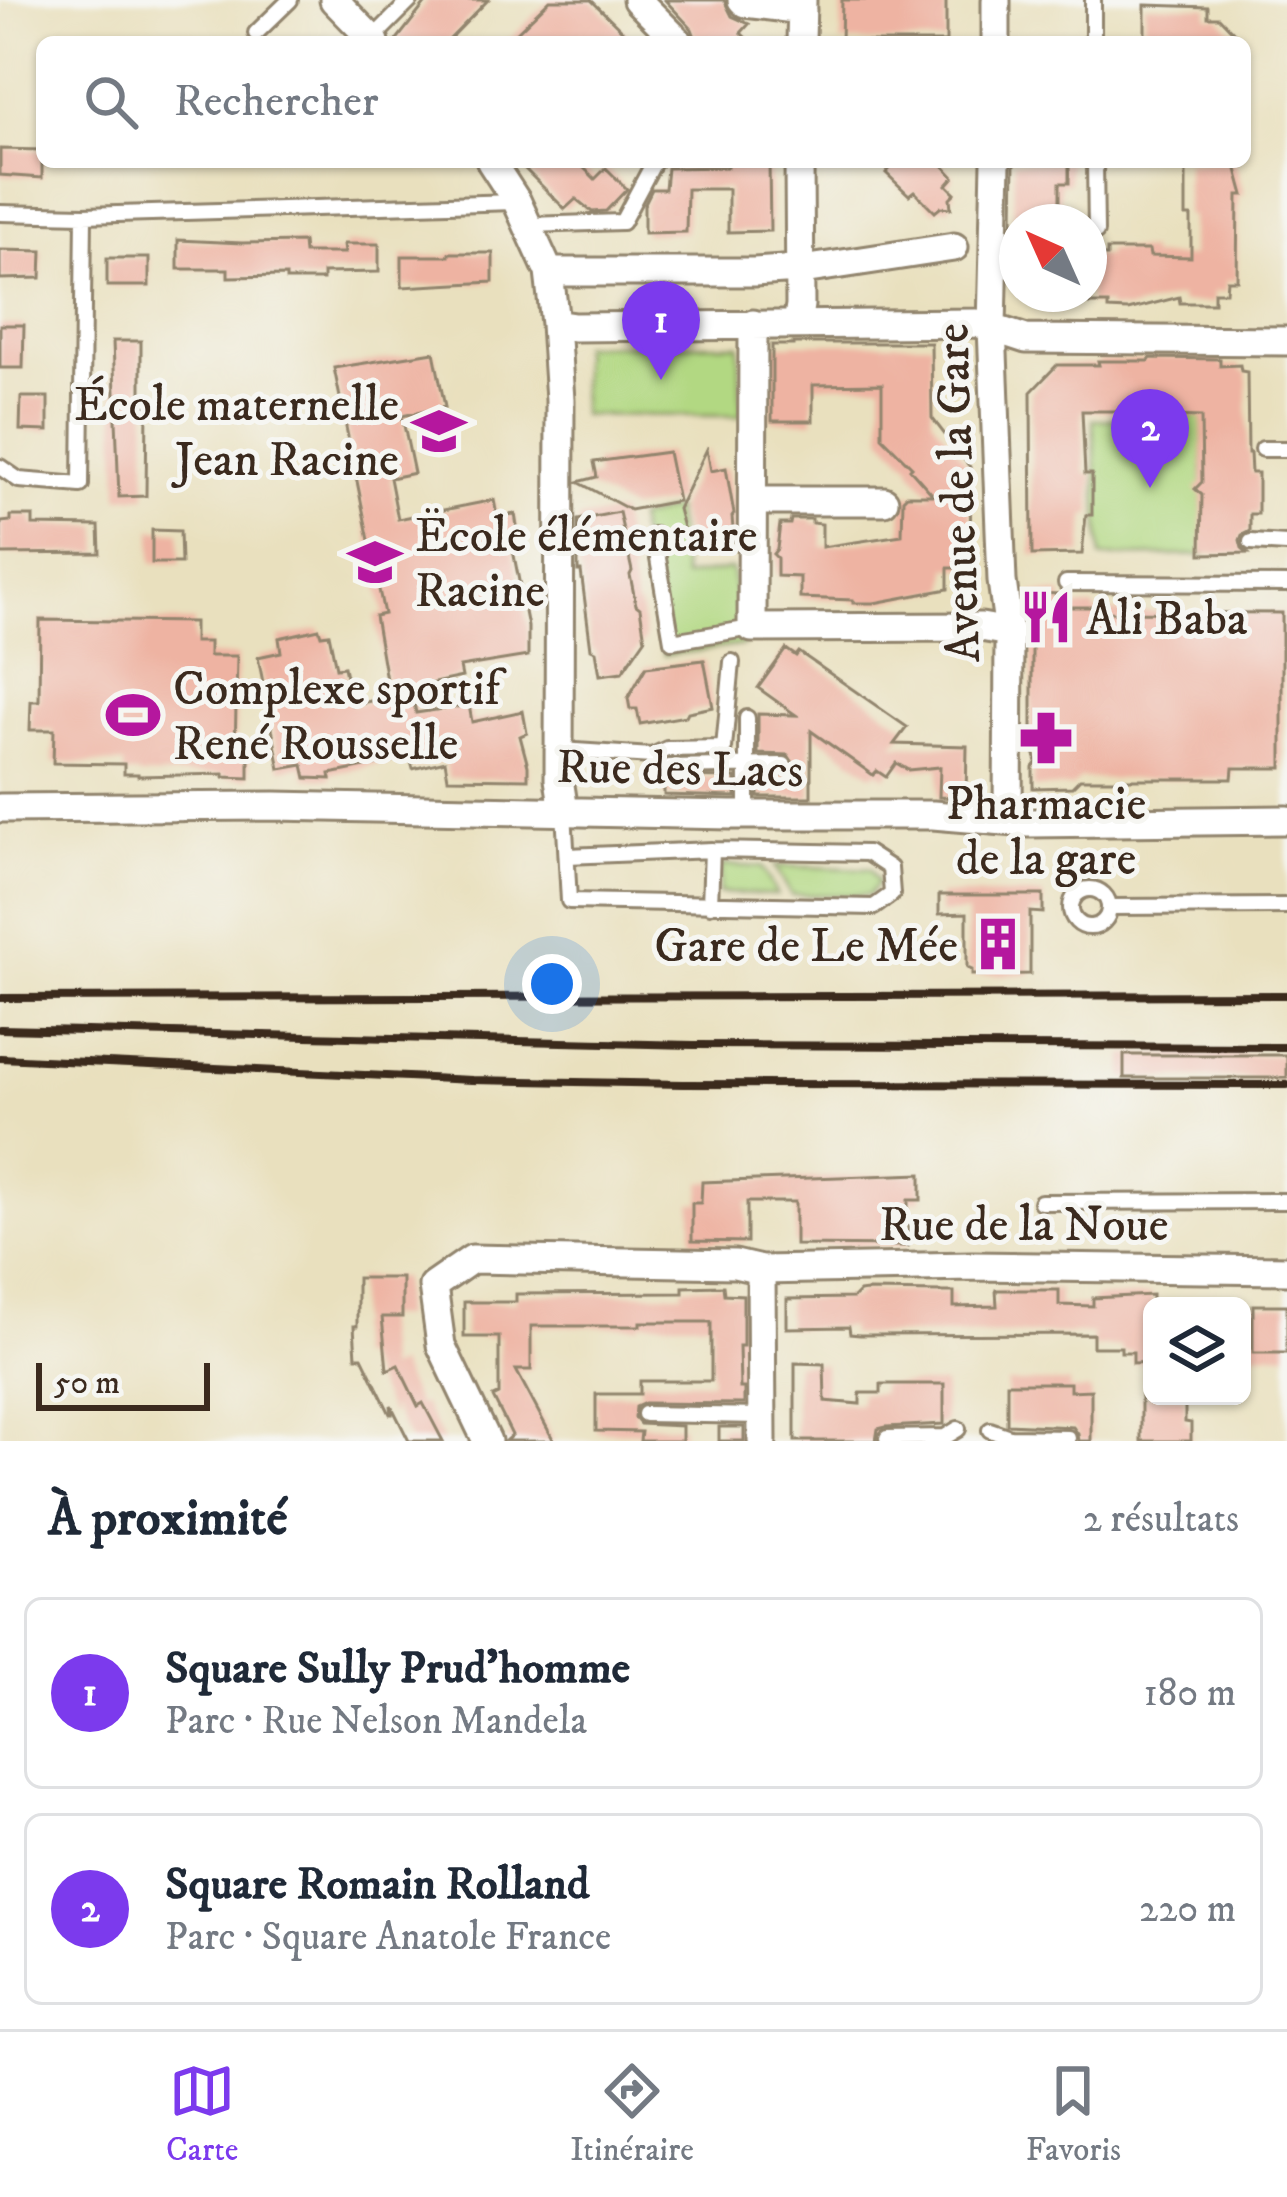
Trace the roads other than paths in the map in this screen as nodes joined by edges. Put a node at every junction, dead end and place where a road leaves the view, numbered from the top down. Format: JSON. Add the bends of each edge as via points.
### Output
{"nodes":[{"id":1,"x":290,"y":0,"type":"edge"},
{"id":2,"x":334,"y":0,"type":"edge"},
{"id":3,"x":410,"y":0,"type":"edge"},
{"id":4,"x":637,"y":0,"type":"edge"},
{"id":5,"x":742,"y":0,"type":"edge"},
{"id":6,"x":996,"y":0,"type":"edge"},
{"id":7,"x":1093,"y":0,"type":"edge"},
{"id":8,"x":802,"y":5,"type":"edge"},
{"id":9,"x":256,"y":33,"type":"dead end"},
{"id":10,"x":369,"y":36,"type":"edge"},
{"id":11,"x":377,"y":36,"type":"edge"},
{"id":12,"x":673,"y":36,"type":"edge"},
{"id":13,"x":801,"y":36,"type":"edge"},
{"id":14,"x":996,"y":36,"type":"edge"},
{"id":15,"x":1093,"y":36,"type":"edge"},
{"id":16,"x":495,"y":168,"type":"edge"},
{"id":17,"x":651,"y":168,"type":"edge"},
{"id":18,"x":800,"y":168,"type":"edge"},
{"id":19,"x":996,"y":168,"type":"edge"},
{"id":20,"x":1095,"y":168,"type":"edge"},
{"id":21,"x":1096,"y":204,"type":"edge"},
{"id":22,"x":0,"y":213,"type":"edge"},
{"id":23,"x":523,"y":214,"type":"junction"},
{"id":24,"x":84,"y":215,"type":"junction"},
{"id":25,"x":953,"y":247,"type":"dead end"},
{"id":26,"x":803,"y":269,"type":"junction"},
{"id":27,"x":549,"y":272,"type":"junction"},
{"id":28,"x":796,"y":323,"type":"junction"},
{"id":29,"x":555,"y":324,"type":"junction"},
{"id":30,"x":753,"y":324,"type":"junction"},
{"id":31,"x":992,"y":327,"type":"junction"},
{"id":32,"x":1287,"y":341,"type":"edge"},
{"id":33,"x":1264,"y":449,"type":"dead end"},
{"id":34,"x":1287,"y":449,"type":"edge"},
{"id":35,"x":0,"y":466,"type":"edge"},
{"id":36,"x":752,"y":501,"type":"junction"},
{"id":37,"x":884,"y":501,"type":"dead end"},
{"id":38,"x":654,"y":536,"type":"dead end"},
{"id":39,"x":1251,"y":542,"type":"dead end"},
{"id":40,"x":1287,"y":544,"type":"edge"},
{"id":41,"x":1066,"y":583,"type":"dead end"},
{"id":42,"x":1287,"y":584,"type":"edge"},
{"id":43,"x":752,"y":628,"type":"junction"},
{"id":44,"x":1009,"y":632,"type":"junction"},
{"id":45,"x":732,"y":662,"type":"dead end"},
{"id":46,"x":747,"y":718,"type":"dead end"},
{"id":47,"x":559,"y":749,"type":"junction"},
{"id":48,"x":784,"y":765,"type":"dead end"},
{"id":49,"x":747,"y":766,"type":"junction"},
{"id":50,"x":669,"y":767,"type":"dead end"},
{"id":51,"x":0,"y":808,"type":"edge"},
{"id":52,"x":564,"y":811,"type":"junction"},
{"id":53,"x":747,"y":814,"type":"junction"},
{"id":54,"x":1287,"y":820,"type":"edge"},
{"id":55,"x":1008,"y":821,"type":"junction"},
{"id":56,"x":712,"y":850,"type":"junction"},
{"id":57,"x":566,"y":856,"type":"junction"},
{"id":58,"x":710,"y":905,"type":"junction"},
{"id":59,"x":1287,"y":906,"type":"edge"},
{"id":60,"x":1109,"y":907,"type":"dead end"},
{"id":61,"x":1287,"y":1201,"type":"edge"},
{"id":62,"x":1041,"y":1202,"type":"dead end"},
{"id":63,"x":761,"y":1270,"type":"junction"},
{"id":64,"x":1287,"y":1270,"type":"edge"},
{"id":65,"x":645,"y":1414,"type":"dead end"},
{"id":66,"x":762,"y":1428,"type":"edge"},
{"id":67,"x":958,"y":1429,"type":"dead end"},
{"id":68,"x":990,"y":1430,"type":"dead end"},
{"id":69,"x":887,"y":1438,"type":"dead end"},
{"id":70,"x":1068,"y":1438,"type":"dead end"},
{"id":71,"x":487,"y":1441,"type":"edge"}],
"edges":[{"from":1,"to":9,"type":"lane"},
{"from":2,"to":10,"type":"street"},
{"from":3,"to":11,"type":"lane"},
{"from":4,"to":12,"type":"street"},
{"from":5,"to":8,"type":"street"},
{"from":6,"to":14,"type":"street"},
{"from":7,"to":15,"type":"lane"},
{"from":8,"to":13,"type":"street"},
{"from":16,"to":23,"type":"street"},
{"from":17,"to":23,"type":"lane","via":[[622,222]]},
{"from":18,"to":26,"type":"street"},
{"from":19,"to":31,"type":"street","name":"Avenue de la Gare"},
{"from":20,"to":21,"type":"lane"},
{"from":22,"to":24,"type":"lane"},
{"from":23,"to":24,"type":"lane"},
{"from":23,"to":27,"type":"street"},
{"from":24,"to":35,"type":"lane","via":[[81,485],[19,480]]},
{"from":25,"to":26,"type":"street"},
{"from":26,"to":27,"type":"street"},
{"from":26,"to":28,"type":"street"},
{"from":27,"to":29,"type":"street"},
{"from":28,"to":30,"type":"street"},
{"from":28,"to":31,"type":"street"},
{"from":29,"to":30,"type":"street"},
{"from":29,"to":47,"type":"street"},
{"from":30,"to":36,"type":"street"},
{"from":31,"to":32,"type":"street","via":[[1026,339]]},
{"from":31,"to":44,"type":"street","name":"Avenue de la Gare"},
{"from":33,"to":34,"type":"lane"},
{"from":36,"to":37,"type":"street"},
{"from":36,"to":43,"type":"street"},
{"from":38,"to":43,"type":"lane","via":[[671,641]]},
{"from":39,"to":40,"type":"lane"},
{"from":41,"to":42,"type":"lane"},
{"from":43,"to":44,"type":"street"},
{"from":44,"to":55,"type":"street","name":"Avenue de la Gare"},
{"from":45,"to":47,"type":"lane","via":[[724,748],[652,756]]},
{"from":46,"to":49,"type":"lane"},
{"from":47,"to":52,"type":"street"},
{"from":48,"to":49,"type":"lane"},
{"from":49,"to":50,"type":"lane"},
{"from":49,"to":53,"type":"lane"},
{"from":51,"to":52,"type":"street","name":"Rue des Lacs"},
{"from":52,"to":53,"type":"street","name":"Rue des Lacs"},
{"from":52,"to":57,"type":"lane"},
{"from":53,"to":55,"type":"street","name":"Rue des Lacs"},
{"from":54,"to":55,"type":"street","name":"Rue des Lacs"},
{"from":56,"to":57,"type":"lane"},
{"from":56,"to":58,"type":"lane"},
{"from":56,"to":58,"type":"lane","via":[[867,853],[890,868],[892,894],[874,908]]},
{"from":57,"to":58,"type":"lane","via":[[569,902]]},
{"from":59,"to":60,"type":"lane"},
{"from":61,"to":62,"type":"lane"},
{"from":63,"to":64,"type":"street","name":"Rue de la Noue"},
{"from":63,"to":66,"type":"street"},
{"from":63,"to":71,"type":"street","name":"Rue de la Noue","via":[[472,1259],[433,1286],[441,1345]]},
{"from":65,"to":66,"type":"lane"},
{"from":67,"to":69,"type":"lane","via":[[945,1437]]},
{"from":68,"to":70,"type":"lane"}]}
